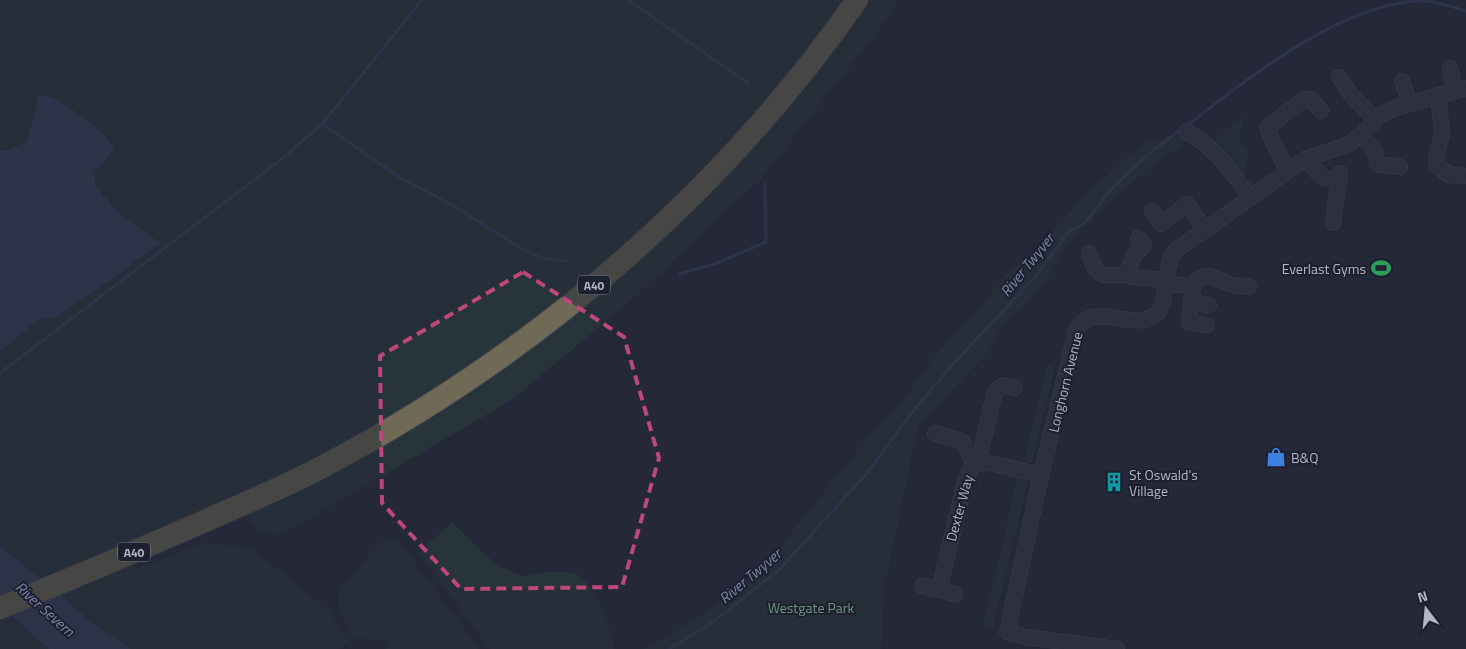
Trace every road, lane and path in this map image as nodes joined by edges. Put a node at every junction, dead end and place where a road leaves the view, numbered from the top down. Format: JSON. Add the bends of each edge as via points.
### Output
{"nodes":[{"id":1,"x":857,"y":0,"type":"edge"},
{"id":2,"x":1450,"y":68,"type":"dead end"},
{"id":3,"x":1339,"y":77,"type":"dead end"},
{"id":4,"x":1402,"y":81,"type":"dead end"},
{"id":5,"x":1460,"y":89,"type":"edge"},
{"id":6,"x":1438,"y":95,"type":"junction"},
{"id":7,"x":1410,"y":103,"type":"junction"},
{"id":8,"x":1321,"y":111,"type":"dead end"},
{"id":9,"x":1376,"y":120,"type":"junction"},
{"id":10,"x":1186,"y":131,"type":"dead end"},
{"id":11,"x":1361,"y":135,"type":"junction"},
{"id":12,"x":1305,"y":159,"type":"junction"},
{"id":13,"x":1400,"y":167,"type":"dead end"},
{"id":14,"x":1288,"y":170,"type":"junction"},
{"id":15,"x":1466,"y":176,"type":"edge"},
{"id":16,"x":1250,"y":198,"type":"junction"},
{"id":17,"x":1152,"y":211,"type":"dead end"},
{"id":18,"x":1333,"y":223,"type":"dead end"},
{"id":19,"x":1205,"y":230,"type":"junction"},
{"id":20,"x":1138,"y":238,"type":"dead end"},
{"id":21,"x":1089,"y":253,"type":"dead end"},
{"id":22,"x":1127,"y":275,"type":"junction"},
{"id":23,"x":1165,"y":282,"type":"junction"},
{"id":24,"x":1192,"y":286,"type":"junction"},
{"id":25,"x":1249,"y":287,"type":"dead end"},
{"id":26,"x":1192,"y":302,"type":"junction"},
{"id":27,"x":1209,"y":305,"type":"dead end"},
{"id":28,"x":1208,"y":325,"type":"dead end"},
{"id":29,"x":1015,"y":388,"type":"dead end"},
{"id":30,"x":935,"y":433,"type":"dead end"},
{"id":31,"x":976,"y":464,"type":"junction"},
{"id":32,"x":1041,"y":475,"type":"junction"},
{"id":33,"x":922,"y":586,"type":"dead end"},
{"id":34,"x":938,"y":590,"type":"junction"},
{"id":35,"x":955,"y":594,"type":"dead end"},
{"id":36,"x":0,"y":608,"type":"edge"},
{"id":37,"x":1117,"y":649,"type":"edge"}],
"edges":[{"from":1,"to":36,"type":"highway","number":"A40","via":[[769,113],[710,178],[580,298],[463,384],[323,467]]},
{"from":2,"to":5,"type":"street"},
{"from":3,"to":9,"type":"street","via":[[1352,96]]},
{"from":4,"to":7,"type":"street"},
{"from":5,"to":6,"type":"street","name":"Longhorn Avenue"},
{"from":6,"to":7,"type":"street","name":"Longhorn Avenue"},
{"from":6,"to":15,"type":"street","via":[[1442,134],[1437,165],[1449,175]]},
{"from":7,"to":9,"type":"street","name":"Longhorn Avenue","via":[[1392,109]]},
{"from":8,"to":14,"type":"street","via":[[1312,100],[1304,98],[1268,127],[1277,145],[1277,154]]},
{"from":9,"to":11,"type":"street","name":"Longhorn Avenue"},
{"from":10,"to":16,"type":"street","via":[[1219,157]]},
{"from":11,"to":12,"type":"street","name":"Longhorn Avenue","via":[[1347,145]]},
{"from":11,"to":13,"type":"street","via":[[1375,151],[1377,164]]},
{"from":12,"to":14,"type":"street","name":"Longhorn Avenue"},
{"from":12,"to":18,"type":"street","via":[[1322,177],[1339,177]]},
{"from":14,"to":16,"type":"street","name":"Longhorn Avenue"},
{"from":16,"to":19,"type":"street","name":"Longhorn Avenue"},
{"from":17,"to":19,"type":"street","via":[[1161,224],[1187,204]]},
{"from":19,"to":23,"type":"street","name":"Longhorn Avenue","via":[[1170,257]]},
{"from":20,"to":22,"type":"street","via":[[1144,245],[1134,255]]},
{"from":21,"to":22,"type":"street","via":[[1094,267],[1103,275]]},
{"from":22,"to":23,"type":"street"},
{"from":23,"to":24,"type":"street"},
{"from":23,"to":32,"type":"street","name":"Longhorn Avenue","via":[[1161,309],[1154,316],[1144,320],[1095,316],[1082,321],[1077,328]]},
{"from":24,"to":25,"type":"street","via":[[1204,277]]},
{"from":24,"to":26,"type":"street"},
{"from":26,"to":27,"type":"street"},
{"from":26,"to":28,"type":"street","via":[[1189,323]]},
{"from":29,"to":31,"type":"street","via":[[1004,385],[995,392]]},
{"from":30,"to":31,"type":"street","via":[[962,441]]},
{"from":31,"to":32,"type":"street","name":"Dexter Way","via":[[986,462]]},
{"from":31,"to":34,"type":"street","name":"Dexter Way","via":[[966,478]]},
{"from":32,"to":37,"type":"street","name":"Longhorn Avenue","via":[[1007,632]]},
{"from":33,"to":34,"type":"street"},
{"from":34,"to":35,"type":"street"}]}
